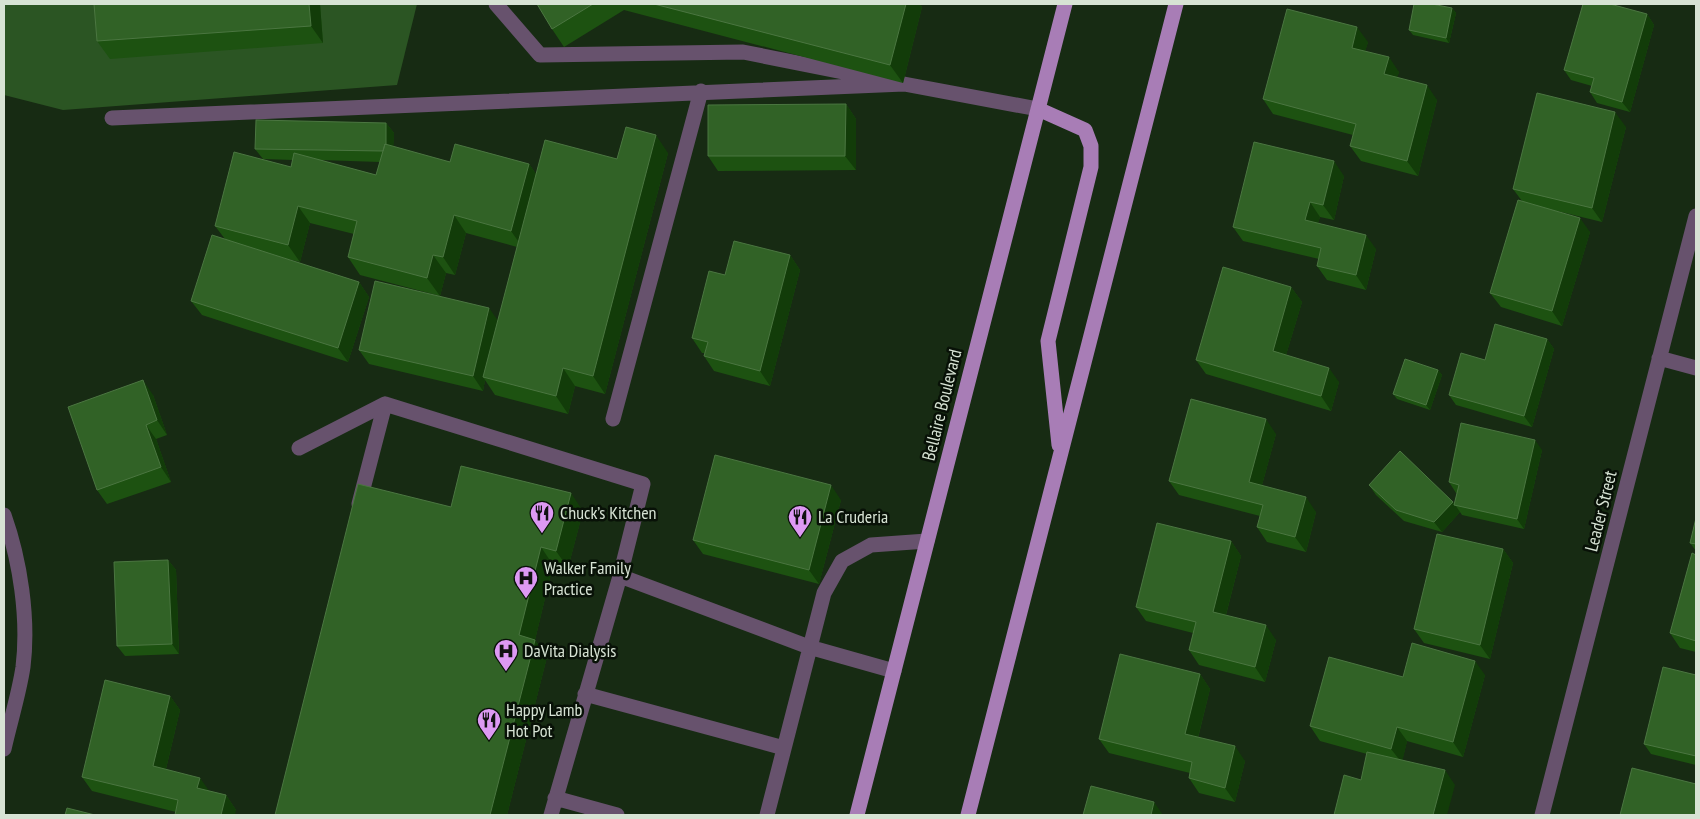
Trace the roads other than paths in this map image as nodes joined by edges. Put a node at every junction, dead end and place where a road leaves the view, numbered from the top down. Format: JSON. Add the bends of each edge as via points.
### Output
{"nodes":[{"id":1,"x":496,"y":4,"type":"edge"},
{"id":2,"x":1065,"y":4,"type":"edge"},
{"id":3,"x":1176,"y":4,"type":"edge"},
{"id":4,"x":904,"y":84,"type":"junction"},
{"id":5,"x":701,"y":91,"type":"junction"},
{"id":6,"x":1038,"y":109,"type":"junction"},
{"id":7,"x":112,"y":118,"type":"dead end"},
{"id":8,"x":1696,"y":216,"type":"edge"},
{"id":9,"x":1660,"y":358,"type":"junction"},
{"id":10,"x":1696,"y":368,"type":"edge"},
{"id":11,"x":385,"y":404,"type":"junction"},
{"id":12,"x":613,"y":419,"type":"dead end"},
{"id":13,"x":299,"y":448,"type":"dead end"},
{"id":14,"x":1060,"y":454,"type":"junction"},
{"id":15,"x":4,"y":515,"type":"edge"},
{"id":16,"x":355,"y":518,"type":"edge"},
{"id":17,"x":927,"y":541,"type":"junction"},
{"id":18,"x":620,"y":576,"type":"junction"},
{"id":19,"x":809,"y":646,"type":"junction"},
{"id":20,"x":894,"y":671,"type":"junction"},
{"id":21,"x":585,"y":694,"type":"junction"},
{"id":22,"x":784,"y":748,"type":"junction"},
{"id":23,"x":4,"y":749,"type":"edge"},
{"id":24,"x":555,"y":798,"type":"junction"},
{"id":25,"x":550,"y":815,"type":"edge"},
{"id":26,"x":617,"y":815,"type":"edge"},
{"id":27,"x":767,"y":815,"type":"edge"},
{"id":28,"x":857,"y":815,"type":"edge"},
{"id":29,"x":968,"y":815,"type":"edge"},
{"id":30,"x":1542,"y":815,"type":"edge"}],
"edges":[{"from":1,"to":4,"type":"street","via":[[540,55],[743,52]]},
{"from":2,"to":6,"type":"main road","name":"Bellaire Boulevard"},
{"from":3,"to":14,"type":"main road"},
{"from":4,"to":5,"type":"street"},
{"from":4,"to":6,"type":"street"},
{"from":5,"to":7,"type":"street"},
{"from":5,"to":12,"type":"street"},
{"from":6,"to":14,"type":"main road","via":[[1085,130],[1091,146],[1090,167],[1048,341]]},
{"from":6,"to":17,"type":"main road","name":"Bellaire Boulevard"},
{"from":8,"to":9,"type":"street","name":"Leader Street"},
{"from":9,"to":10,"type":"street"},
{"from":9,"to":30,"type":"street","name":"Leader Street"},
{"from":11,"to":13,"type":"street"},
{"from":11,"to":16,"type":"street"},
{"from":11,"to":18,"type":"street","via":[[643,484]]},
{"from":14,"to":29,"type":"main road"},
{"from":15,"to":23,"type":"street","via":[[13,541],[24,605],[23,666]]},
{"from":17,"to":19,"type":"street","via":[[871,545],[842,561],[824,593]]},
{"from":17,"to":20,"type":"main road","name":"Bellaire Boulevard"},
{"from":18,"to":19,"type":"street"},
{"from":18,"to":21,"type":"street"},
{"from":19,"to":20,"type":"street"},
{"from":19,"to":22,"type":"street"},
{"from":20,"to":28,"type":"main road","name":"Bellaire Boulevard"},
{"from":21,"to":22,"type":"street"},
{"from":21,"to":24,"type":"street"},
{"from":22,"to":27,"type":"street"},
{"from":24,"to":25,"type":"street"},
{"from":24,"to":26,"type":"street"}]}
